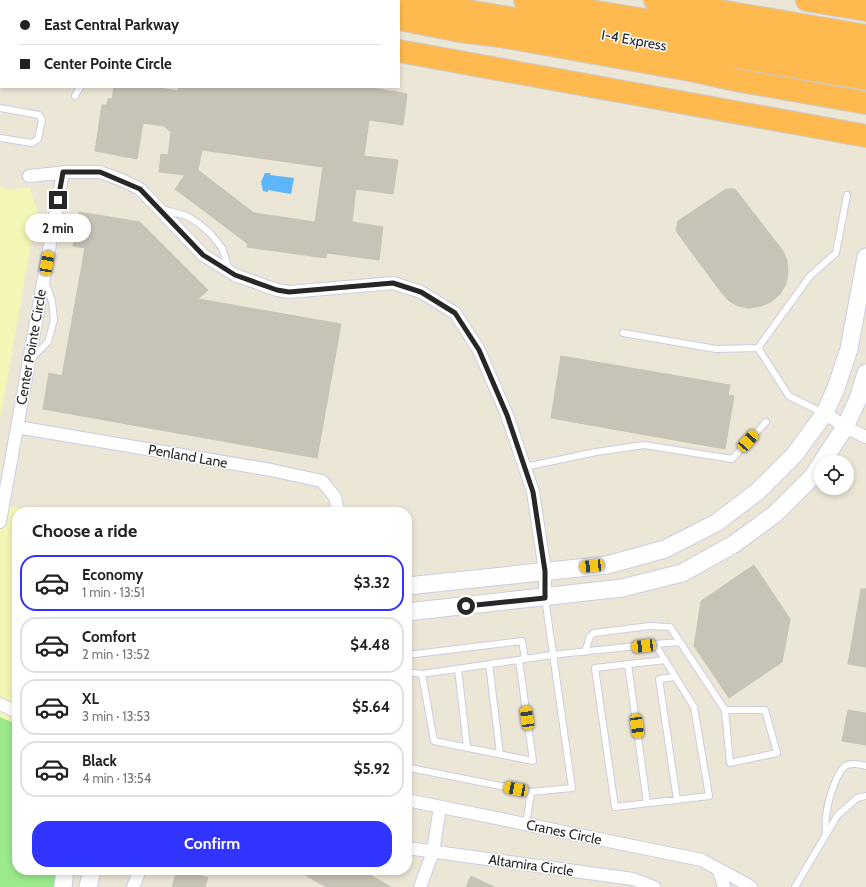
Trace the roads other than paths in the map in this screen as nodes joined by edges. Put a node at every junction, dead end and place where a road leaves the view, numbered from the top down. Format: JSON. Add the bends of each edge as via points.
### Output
{"nodes":[{"id":1,"x":403,"y":0,"type":"edge"},
{"id":2,"x":525,"y":0,"type":"edge"},
{"id":3,"x":655,"y":0,"type":"edge"},
{"id":4,"x":807,"y":0,"type":"edge"},
{"id":5,"x":866,"y":10,"type":"edge"},
{"id":6,"x":400,"y":19,"type":"edge"},
{"id":7,"x":862,"y":35,"type":"edge"},
{"id":8,"x":400,"y":51,"type":"edge"},
{"id":9,"x":866,"y":57,"type":"edge"},
{"id":10,"x":866,"y":79,"type":"edge"},
{"id":11,"x":79,"y":88,"type":"edge"},
{"id":12,"x":75,"y":96,"type":"dead end"},
{"id":13,"x":860,"y":102,"type":"edge"},
{"id":14,"x":0,"y":108,"type":"edge"},
{"id":15,"x":866,"y":136,"type":"edge"},
{"id":16,"x":0,"y":138,"type":"edge"},
{"id":17,"x":63,"y":172,"type":"junction"},
{"id":18,"x":28,"y":176,"type":"dead end"},
{"id":19,"x":847,"y":195,"type":"dead end"},
{"id":20,"x":158,"y":208,"type":"junction"},
{"id":21,"x":866,"y":258,"type":"edge"},
{"id":22,"x":231,"y":273,"type":"junction"},
{"id":23,"x":44,"y":278,"type":"junction"},
{"id":24,"x":622,"y":333,"type":"dead end"},
{"id":25,"x":758,"y":348,"type":"junction"},
{"id":26,"x":29,"y":362,"type":"junction"},
{"id":27,"x":866,"y":373,"type":"edge"},
{"id":28,"x":825,"y":413,"type":"junction"},
{"id":29,"x":766,"y":422,"type":"dead end"},
{"id":30,"x":17,"y":427,"type":"junction"},
{"id":31,"x":845,"y":427,"type":"junction"},
{"id":32,"x":866,"y":437,"type":"edge"},
{"id":33,"x":827,"y":455,"type":"edge"},
{"id":34,"x":525,"y":467,"type":"junction"},
{"id":35,"x":814,"y":475,"type":"edge"},
{"id":36,"x":337,"y":507,"type":"edge"},
{"id":37,"x":0,"y":522,"type":"edge"},
{"id":38,"x":545,"y":571,"type":"junction"},
{"id":39,"x":412,"y":585,"type":"edge"},
{"id":40,"x":545,"y":598,"type":"junction"},
{"id":41,"x":412,"y":611,"type":"edge"},
{"id":42,"x":680,"y":642,"type":"junction"},
{"id":43,"x":655,"y":644,"type":"junction"},
{"id":44,"x":586,"y":652,"type":"junction"},
{"id":45,"x":412,"y":654,"type":"edge"},
{"id":46,"x":553,"y":655,"type":"junction"},
{"id":47,"x":522,"y":660,"type":"junction"},
{"id":48,"x":665,"y":660,"type":"junction"},
{"id":49,"x":489,"y":664,"type":"junction"},
{"id":50,"x":628,"y":664,"type":"junction"},
{"id":51,"x":458,"y":669,"type":"junction"},
{"id":52,"x":412,"y":673,"type":"edge"},
{"id":53,"x":422,"y":674,"type":"junction"},
{"id":54,"x":675,"y":678,"type":"junction"},
{"id":55,"x":0,"y":704,"type":"edge"},
{"id":56,"x":12,"y":710,"type":"edge"},
{"id":57,"x":725,"y":710,"type":"junction"},
{"id":58,"x":467,"y":748,"type":"junction"},
{"id":59,"x":500,"y":754,"type":"junction"},
{"id":60,"x":866,"y":766,"type":"edge"},
{"id":61,"x":412,"y":768,"type":"edge"},
{"id":62,"x":531,"y":792,"type":"junction"},
{"id":63,"x":866,"y":796,"type":"edge"},
{"id":64,"x":677,"y":800,"type":"junction"},
{"id":65,"x":412,"y":801,"type":"edge"},
{"id":66,"x":647,"y":803,"type":"junction"},
{"id":67,"x":440,"y":807,"type":"junction"},
{"id":68,"x":526,"y":824,"type":"junction"},
{"id":69,"x":826,"y":835,"type":"junction"},
{"id":70,"x":412,"y":849,"type":"edge"},
{"id":71,"x":433,"y":852,"type":"junction"},
{"id":72,"x":719,"y":870,"type":"junction"},
{"id":73,"x":64,"y":875,"type":"edge"},
{"id":74,"x":91,"y":875,"type":"edge"},
{"id":75,"x":138,"y":875,"type":"edge"},
{"id":76,"x":62,"y":887,"type":"edge"},
{"id":77,"x":88,"y":887,"type":"edge"},
{"id":78,"x":133,"y":887,"type":"edge"},
{"id":79,"x":420,"y":887,"type":"edge"},
{"id":80,"x":654,"y":887,"type":"edge"},
{"id":81,"x":724,"y":887,"type":"edge"},
{"id":82,"x":751,"y":887,"type":"edge"},
{"id":83,"x":795,"y":887,"type":"edge"}],
"edges":[{"from":1,"to":10,"type":"highway","name":"I-4 Express"},
{"from":2,"to":9,"type":"highway","name":"I-4 Express"},
{"from":3,"to":7,"type":"highway"},
{"from":4,"to":5,"type":"highway"},
{"from":6,"to":13,"type":"highway"},
{"from":8,"to":15,"type":"highway"},
{"from":11,"to":12,"type":"lane"},
{"from":14,"to":16,"type":"lane","via":[[39,115],[42,120],[38,139],[32,143]]},
{"from":17,"to":18,"type":"street"},
{"from":17,"to":20,"type":"street","via":[[100,172],[140,189]]},
{"from":17,"to":23,"type":"street","name":"Center Pointe Circle"},
{"from":19,"to":25,"type":"lane","via":[[836,253],[810,276]]},
{"from":20,"to":22,"type":"street","via":[[203,255]]},
{"from":20,"to":22,"type":"lane","via":[[187,216],[198,222],[222,248]]},
{"from":21,"to":28,"type":"main road","via":[[849,349]]},
{"from":22,"to":34,"type":"street","via":[[289,292],[393,283],[421,292],[455,313],[479,350],[507,415]]},
{"from":23,"to":26,"type":"street","name":"Center Pointe Circle"},
{"from":23,"to":26,"type":"lane","via":[[52,300],[54,320],[48,342]]},
{"from":24,"to":25,"type":"lane","via":[[716,349]]},
{"from":25,"to":28,"type":"lane","via":[[789,396]]},
{"from":26,"to":30,"type":"street","name":"Center Pointe Circle"},
{"from":27,"to":31,"type":"main road"},
{"from":28,"to":31,"type":"street"},
{"from":28,"to":38,"type":"main road","via":[[795,454],[757,492],[716,523],[658,551],[607,565]]},
{"from":29,"to":34,"type":"lane","via":[[732,459],[644,445]]},
{"from":30,"to":36,"type":"street","name":"Penland Lane","via":[[322,481],[335,497]]},
{"from":30,"to":37,"type":"street","name":"Center Pointe Circle"},
{"from":31,"to":32,"type":"street"},
{"from":31,"to":33,"type":"main road"},
{"from":34,"to":38,"type":"street","via":[[533,492]]},
{"from":35,"to":40,"type":"main road","via":[[775,514],[734,544],[682,573],[622,588]]},
{"from":38,"to":39,"type":"main road"},
{"from":38,"to":40,"type":"street"},
{"from":40,"to":41,"type":"main road"},
{"from":40,"to":46,"type":"lane"},
{"from":42,"to":43,"type":"lane"},
{"from":42,"to":44,"type":"lane","via":[[670,627],[650,626],[594,633],[590,636]]},
{"from":42,"to":57,"type":"lane"},
{"from":43,"to":44,"type":"lane"},
{"from":43,"to":48,"type":"lane"},
{"from":44,"to":46,"type":"lane"},
{"from":45,"to":47,"type":"lane","via":[[522,641]]},
{"from":46,"to":47,"type":"lane"},
{"from":46,"to":62,"type":"lane","via":[[572,788]]},
{"from":47,"to":49,"type":"lane"},
{"from":47,"to":59,"type":"lane","via":[[533,761]]},
{"from":48,"to":50,"type":"lane"},
{"from":48,"to":54,"type":"lane"},
{"from":49,"to":51,"type":"lane"},
{"from":49,"to":59,"type":"lane"},
{"from":50,"to":66,"type":"lane"},
{"from":50,"to":66,"type":"lane","via":[[595,668],[615,807]]},
{"from":51,"to":53,"type":"lane"},
{"from":51,"to":58,"type":"lane"},
{"from":52,"to":53,"type":"lane"},
{"from":53,"to":58,"type":"lane","via":[[434,741]]},
{"from":54,"to":64,"type":"lane","via":[[659,679]]},
{"from":54,"to":64,"type":"lane","via":[[694,707],[709,796]]},
{"from":55,"to":56,"type":"street"},
{"from":57,"to":57,"type":"lane","via":[[765,710],[776,753],[730,763]]},
{"from":58,"to":59,"type":"lane"},
{"from":60,"to":69,"type":"lane","via":[[847,765],[840,771],[834,783],[826,816]]},
{"from":61,"to":62,"type":"lane"},
{"from":62,"to":68,"type":"lane"},
{"from":63,"to":69,"type":"lane","via":[[857,798],[837,816]]},
{"from":64,"to":66,"type":"lane"},
{"from":65,"to":67,"type":"street","name":"Cranes Circle"},
{"from":67,"to":68,"type":"street","name":"Cranes Circle"},
{"from":67,"to":71,"type":"street"},
{"from":68,"to":72,"type":"street","name":"Cranes Circle","via":[[702,860]]},
{"from":69,"to":83,"type":"lane"},
{"from":70,"to":71,"type":"street","name":"Altamira Circle"},
{"from":71,"to":79,"type":"street"},
{"from":71,"to":80,"type":"street","name":"Altamira Circle","via":[[633,879]]},
{"from":72,"to":81,"type":"street"},
{"from":72,"to":82,"type":"street","name":"Cranes Circle"},
{"from":73,"to":76,"type":"main road"},
{"from":74,"to":77,"type":"main road"},
{"from":75,"to":78,"type":"street"}]}
